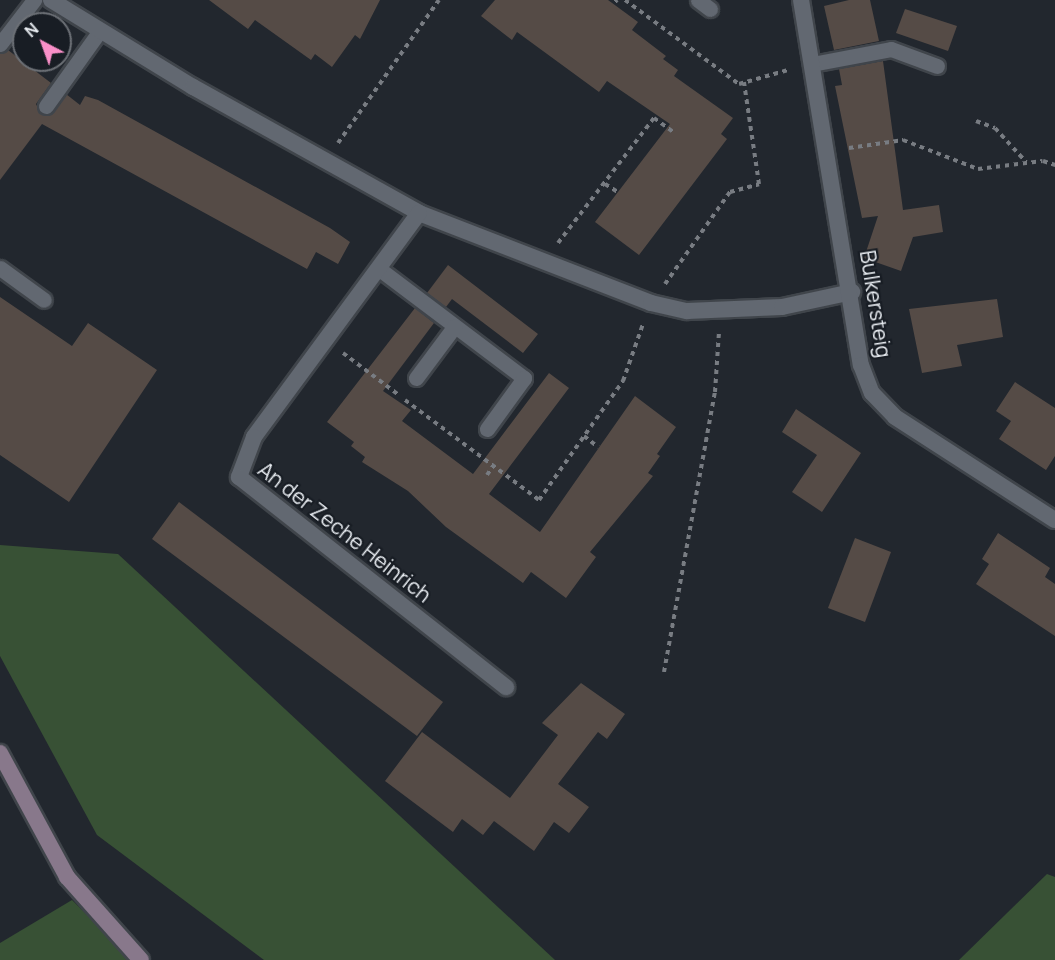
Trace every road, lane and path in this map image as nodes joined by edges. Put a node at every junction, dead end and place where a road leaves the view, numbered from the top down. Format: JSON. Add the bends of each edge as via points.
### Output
{"nodes":[{"id":1,"x":34,"y":0,"type":"edge"},
{"id":2,"x":51,"y":0,"type":"edge"},
{"id":3,"x":439,"y":0,"type":"edge"},
{"id":4,"x":626,"y":0,"type":"edge"},
{"id":5,"x":801,"y":0,"type":"edge"},
{"id":6,"x":99,"y":32,"type":"junction"},
{"id":7,"x":0,"y":44,"type":"edge"},
{"id":8,"x":812,"y":64,"type":"junction"},
{"id":9,"x":937,"y":66,"type":"dead end"},
{"id":10,"x":744,"y":82,"type":"junction"},
{"id":11,"x":46,"y":106,"type":"dead end"},
{"id":12,"x":976,"y":121,"type":"dead end"},
{"id":13,"x":673,"y":132,"type":"dead end"},
{"id":14,"x":827,"y":152,"type":"junction"},
{"id":15,"x":326,"y":161,"type":"junction"},
{"id":16,"x":1026,"y":163,"type":"junction"},
{"id":17,"x":1055,"y":165,"type":"edge"},
{"id":18,"x":605,"y":184,"type":"junction"},
{"id":19,"x":618,"y":192,"type":"dead end"},
{"id":20,"x":419,"y":213,"type":"junction"},
{"id":21,"x":542,"y":262,"type":"junction"},
{"id":22,"x":0,"y":268,"type":"edge"},
{"id":23,"x":378,"y":268,"type":"junction"},
{"id":24,"x":852,"y":292,"type":"junction"},
{"id":25,"x":44,"y":300,"type":"dead end"},
{"id":26,"x":651,"y":303,"type":"junction"},
{"id":27,"x":721,"y":309,"type":"junction"},
{"id":28,"x":454,"y":327,"type":"junction"},
{"id":29,"x":416,"y":378,"type":"dead end"},
{"id":30,"x":487,"y":429,"type":"dead end"},
{"id":31,"x":584,"y":436,"type":"dead end"},
{"id":32,"x":598,"y":447,"type":"dead end"},
{"id":33,"x":493,"y":466,"type":"dead end"},
{"id":34,"x":487,"y":475,"type":"dead end"},
{"id":35,"x":1055,"y":520,"type":"edge"},
{"id":36,"x":664,"y":672,"type":"dead end"},
{"id":37,"x":506,"y":687,"type":"dead end"},
{"id":38,"x":0,"y":753,"type":"edge"},
{"id":39,"x":141,"y":960,"type":"edge"}],
"edges":[{"from":1,"to":7,"type":"lane"},
{"from":2,"to":6,"type":"street"},
{"from":3,"to":15,"type":"path"},
{"from":4,"to":10,"type":"path"},
{"from":5,"to":8,"type":"street","name":"Bulkersteig"},
{"from":6,"to":11,"type":"lane"},
{"from":6,"to":15,"type":"street"},
{"from":8,"to":9,"type":"lane","via":[[891,49]]},
{"from":8,"to":10,"type":"path"},
{"from":8,"to":14,"type":"street","name":"Bulkersteig"},
{"from":10,"to":26,"type":"path","via":[[759,184],[730,192]]},
{"from":12,"to":16,"type":"path","via":[[995,128]]},
{"from":13,"to":18,"type":"path","via":[[654,118]]},
{"from":14,"to":16,"type":"path","via":[[903,140],[978,169]]},
{"from":14,"to":24,"type":"street","name":"Bulkersteig"},
{"from":15,"to":20,"type":"street"},
{"from":16,"to":17,"type":"path"},
{"from":18,"to":19,"type":"path"},
{"from":18,"to":21,"type":"path"},
{"from":20,"to":21,"type":"street"},
{"from":20,"to":23,"type":"street","name":"An der Zeche Heinrich"},
{"from":21,"to":26,"type":"street"},
{"from":22,"to":25,"type":"lane"},
{"from":23,"to":28,"type":"lane"},
{"from":23,"to":37,"type":"street","name":"An der Zeche Heinrich","via":[[254,437],[239,477]]},
{"from":24,"to":27,"type":"street","via":[[782,307]]},
{"from":24,"to":35,"type":"street","name":"Bulkersteig","via":[[861,365],[872,393],[895,417]]},
{"from":26,"to":27,"type":"street","via":[[687,311]]},
{"from":27,"to":36,"type":"path","via":[[715,392]]},
{"from":28,"to":29,"type":"lane"},
{"from":28,"to":30,"type":"lane","via":[[524,378]]},
{"from":31,"to":32,"type":"path"},
{"from":33,"to":34,"type":"path"},
{"from":38,"to":39,"type":"main road","via":[[66,878]]}]}
